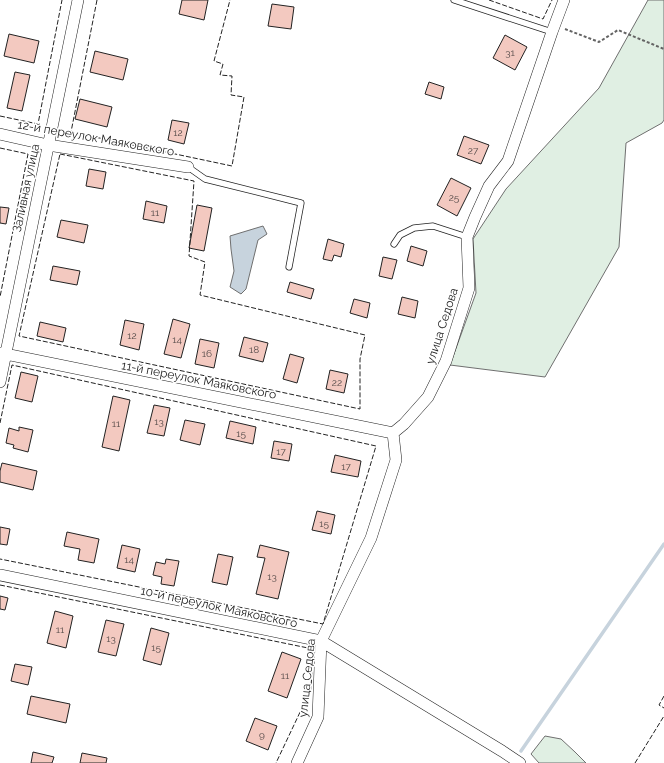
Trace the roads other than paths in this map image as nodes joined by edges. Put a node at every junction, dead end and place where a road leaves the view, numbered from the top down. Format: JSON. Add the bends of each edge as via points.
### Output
{"nodes":[{"id":1,"x":78,"y":0,"type":"edge"},
{"id":2,"x":454,"y":0,"type":"edge"},
{"id":3,"x":564,"y":0,"type":"edge"},
{"id":4,"x":553,"y":29,"type":"junction"},
{"id":5,"x":0,"y":134,"type":"edge"},
{"id":6,"x":48,"y":145,"type":"junction"},
{"id":7,"x":188,"y":167,"type":"joint"},
{"id":8,"x":468,"y":237,"type":"junction"},
{"id":9,"x":394,"y":244,"type":"dead end"},
{"id":10,"x":289,"y":267,"type":"dead end"},
{"id":11,"x":3,"y":354,"type":"edge"},
{"id":12,"x":0,"y":382,"type":"edge"},
{"id":13,"x":393,"y":433,"type":"junction"},
{"id":14,"x":0,"y":575,"type":"edge"},
{"id":15,"x":321,"y":641,"type":"junction"},
{"id":16,"x":297,"y":763,"type":"edge"},
{"id":17,"x":520,"y":763,"type":"edge"}],
"edges":[{"from":1,"to":6,"type":"street","name":"Заливная улица"},
{"from":2,"to":4,"type":"lane"},
{"from":3,"to":4,"type":"street","name":"улица Седова"},
{"from":4,"to":8,"type":"street","name":"улица Седова","via":[[508,161],[489,186]]},
{"from":5,"to":6,"type":"street","name":"12-й переулок Маяковского"},
{"from":6,"to":7,"type":"street","name":"12-й переулок Маяковского"},
{"from":6,"to":11,"type":"street","name":"Заливная улица"},
{"from":7,"to":10,"type":"lane","via":[[205,179],[301,203]]},
{"from":8,"to":9,"type":"lane","via":[[433,226],[414,228],[400,235]]},
{"from":8,"to":13,"type":"street","name":"улица Седова","via":[[469,288],[446,361],[428,397]]},
{"from":11,"to":12,"type":"street","name":"Заливная улица"},
{"from":11,"to":13,"type":"street","name":"11-й переулок Маяковского"},
{"from":13,"to":15,"type":"street","name":"улица Седова","via":[[396,460],[371,538]]},
{"from":14,"to":15,"type":"street","name":"10-й переулок Маяковского"},
{"from":15,"to":16,"type":"street","name":"улица Седова","via":[[318,717]]},
{"from":15,"to":17,"type":"street","name":"10-й переулок Маяковского"}]}
